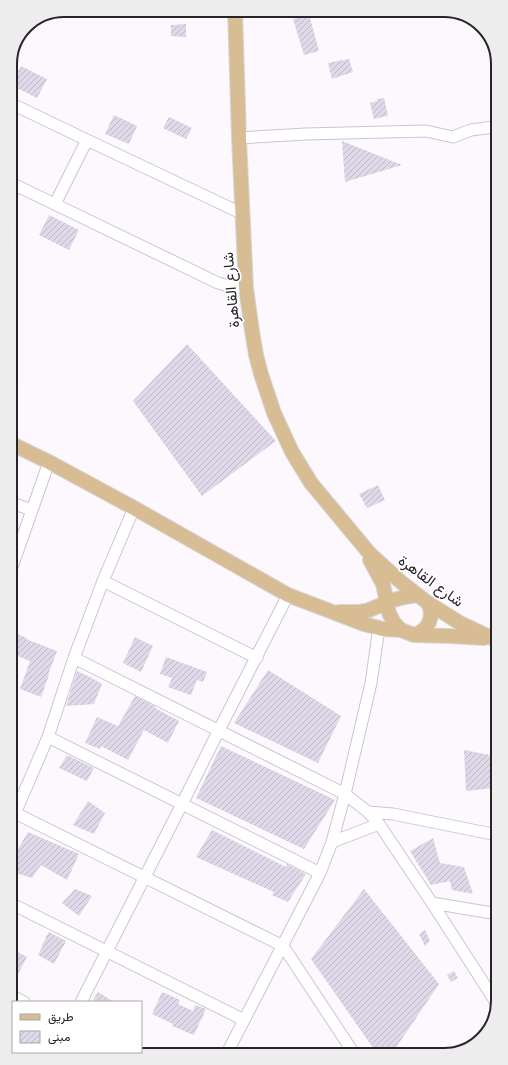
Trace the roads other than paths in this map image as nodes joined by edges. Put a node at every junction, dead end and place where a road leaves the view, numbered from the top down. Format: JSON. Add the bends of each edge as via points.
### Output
{"nodes":[{"id":1,"x":236,"y":17,"type":"edge"},
{"id":2,"x":17,"y":106,"type":"edge"},
{"id":3,"x":491,"y":127,"type":"edge"},
{"id":4,"x":239,"y":138,"type":"junction"},
{"id":5,"x":87,"y":140,"type":"junction"},
{"id":6,"x":17,"y":186,"type":"edge"},
{"id":7,"x":55,"y":204,"type":"junction"},
{"id":8,"x":243,"y":214,"type":"junction"},
{"id":9,"x":246,"y":288,"type":"junction"},
{"id":10,"x":17,"y":446,"type":"edge"},
{"id":11,"x":49,"y":462,"type":"junction"},
{"id":12,"x":17,"y":505,"type":"edge"},
{"id":13,"x":134,"y":508,"type":"junction"},
{"id":14,"x":32,"y":510,"type":"junction"},
{"id":15,"x":356,"y":538,"type":"junction"},
{"id":16,"x":17,"y":553,"type":"edge"},
{"id":17,"x":103,"y":581,"type":"junction"},
{"id":18,"x":288,"y":595,"type":"junction"},
{"id":19,"x":423,"y":599,"type":"junction"},
{"id":20,"x":386,"y":603,"type":"junction"},
{"id":21,"x":331,"y":611,"type":"junction"},
{"id":22,"x":378,"y":628,"type":"junction"},
{"id":23,"x":408,"y":633,"type":"junction"},
{"id":24,"x":491,"y":638,"type":"edge"},
{"id":25,"x":491,"y":640,"type":"edge"},
{"id":26,"x":74,"y":658,"type":"junction"},
{"id":27,"x":257,"y":658,"type":"junction"},
{"id":28,"x":219,"y":730,"type":"junction"},
{"id":29,"x":48,"y":737,"type":"junction"},
{"id":30,"x":345,"y":794,"type":"junction"},
{"id":31,"x":182,"y":804,"type":"junction"},
{"id":32,"x":17,"y":809,"type":"edge"},
{"id":33,"x":368,"y":812,"type":"junction"},
{"id":34,"x":17,"y":817,"type":"edge"},
{"id":35,"x":379,"y":824,"type":"junction"},
{"id":36,"x":491,"y":834,"type":"edge"},
{"id":37,"x":332,"y":842,"type":"junction"},
{"id":38,"x":320,"y":873,"type":"junction"},
{"id":39,"x":144,"y":877,"type":"junction"},
{"id":40,"x":432,"y":903,"type":"junction"},
{"id":41,"x":17,"y":906,"type":"edge"},
{"id":42,"x":491,"y":913,"type":"edge"},
{"id":43,"x":283,"y":946,"type":"junction"},
{"id":44,"x":107,"y":951,"type":"junction"},
{"id":45,"x":491,"y":990,"type":"edge"},
{"id":46,"x":82,"y":1001,"type":"edge"},
{"id":47,"x":244,"y":1020,"type":"junction"},
{"id":48,"x":230,"y":1048,"type":"edge"},
{"id":49,"x":350,"y":1048,"type":"edge"}],
"edges":[{"from":1,"to":4,"type":"main road","name":"شارع القاهرة"},
{"from":2,"to":5,"type":"street"},
{"from":3,"to":4,"type":"street","via":[[472,130],[453,137],[426,131]]},
{"from":4,"to":8,"type":"main road","name":"شارع القاهرة"},
{"from":5,"to":7,"type":"street"},
{"from":5,"to":8,"type":"street"},
{"from":6,"to":7,"type":"street"},
{"from":7,"to":9,"type":"street","via":[[218,283]]},
{"from":8,"to":9,"type":"main road","name":"شارع القاهرة"},
{"from":9,"to":15,"type":"main road","name":"شارع القاهرة","via":[[256,355],[274,413],[292,452],[311,483]]},
{"from":10,"to":11,"type":"main road"},
{"from":11,"to":13,"type":"main road"},
{"from":11,"to":14,"type":"street"},
{"from":12,"to":14,"type":"street"},
{"from":13,"to":17,"type":"street"},
{"from":13,"to":18,"type":"main road"},
{"from":14,"to":16,"type":"street"},
{"from":15,"to":19,"type":"main road","name":"شارع القاهرة","via":[[385,568]]},
{"from":15,"to":20,"type":"main road","name":"شارع القاهرة","via":[[380,578],[385,590]]},
{"from":17,"to":26,"type":"street"},
{"from":17,"to":27,"type":"street"},
{"from":18,"to":21,"type":"main road"},
{"from":18,"to":27,"type":"street"},
{"from":19,"to":20,"type":"main road","via":[[399,598]]},
{"from":19,"to":23,"type":"main road","via":[[430,607],[428,625],[422,632]]},
{"from":19,"to":24,"type":"main road","name":"شارع القاهرة","via":[[460,623]]},
{"from":20,"to":21,"type":"main road","via":[[359,612]]},
{"from":20,"to":23,"type":"main road","name":"شارع القاهرة","via":[[394,623]]},
{"from":21,"to":22,"type":"main road"},
{"from":22,"to":23,"type":"main road"},
{"from":22,"to":30,"type":"street","via":[[372,683]]},
{"from":23,"to":25,"type":"main road","name":"شارع القاهرة"},
{"from":26,"to":28,"type":"street"},
{"from":26,"to":29,"type":"street"},
{"from":27,"to":28,"type":"street"},
{"from":28,"to":30,"type":"street"},
{"from":28,"to":31,"type":"street"},
{"from":29,"to":31,"type":"street"},
{"from":29,"to":32,"type":"street"},
{"from":30,"to":33,"type":"street"},
{"from":30,"to":37,"type":"street"},
{"from":31,"to":38,"type":"street"},
{"from":31,"to":39,"type":"street"},
{"from":33,"to":35,"type":"street"},
{"from":33,"to":36,"type":"street","via":[[392,814]]},
{"from":34,"to":39,"type":"street"},
{"from":35,"to":37,"type":"street"},
{"from":35,"to":40,"type":"street"},
{"from":37,"to":38,"type":"street"},
{"from":38,"to":43,"type":"street"},
{"from":39,"to":43,"type":"street"},
{"from":39,"to":44,"type":"street"},
{"from":40,"to":42,"type":"street"},
{"from":40,"to":45,"type":"street"},
{"from":41,"to":44,"type":"street"},
{"from":43,"to":47,"type":"street"},
{"from":43,"to":49,"type":"street"},
{"from":44,"to":46,"type":"street"},
{"from":44,"to":47,"type":"street"},
{"from":47,"to":48,"type":"street"}]}
